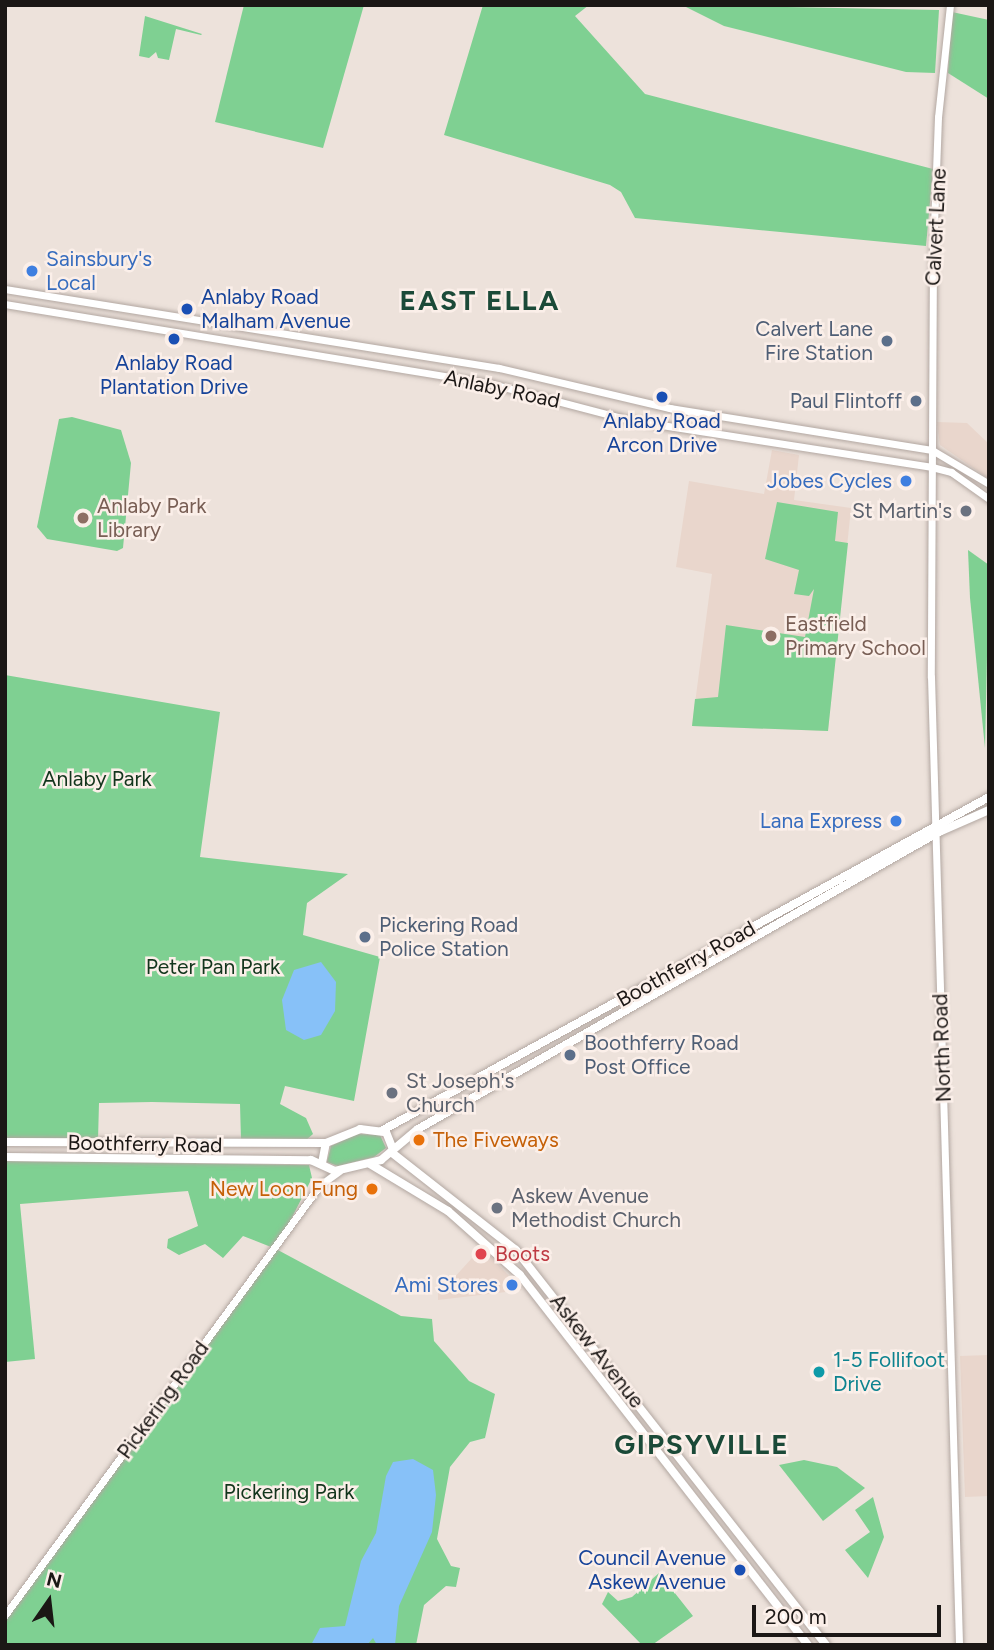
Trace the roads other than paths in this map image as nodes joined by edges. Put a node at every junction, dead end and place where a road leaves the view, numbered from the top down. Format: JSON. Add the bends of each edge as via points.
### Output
{"nodes":[{"id":1,"x":950,"y":5,"type":"edge"},
{"id":2,"x":5,"y":289,"type":"edge"},
{"id":3,"x":5,"y":304,"type":"edge"},
{"id":4,"x":932,"y":450,"type":"junction"},
{"id":5,"x":932,"y":467,"type":"junction"},
{"id":6,"x":989,"y":484,"type":"edge"},
{"id":7,"x":989,"y":499,"type":"edge"},
{"id":8,"x":989,"y":797,"type":"edge"},
{"id":9,"x":989,"y":810,"type":"edge"},
{"id":10,"x":938,"y":821,"type":"junction"},
{"id":11,"x":939,"y":832,"type":"junction"},
{"id":12,"x":383,"y":1130,"type":"junction"},
{"id":13,"x":5,"y":1142,"type":"edge"},
{"id":14,"x":326,"y":1143,"type":"junction"},
{"id":15,"x":392,"y":1150,"type":"junction"},
{"id":16,"x":5,"y":1157,"type":"edge"},
{"id":17,"x":370,"y":1164,"type":"junction"},
{"id":18,"x":323,"y":1165,"type":"junction"},
{"id":19,"x":340,"y":1170,"type":"junction"},
{"id":20,"x":320,"y":1185,"type":"junction"},
{"id":21,"x":648,"y":1417,"type":"junction"},
{"id":22,"x":638,"y":1425,"type":"junction"},
{"id":23,"x":5,"y":1615,"type":"edge"},
{"id":24,"x":808,"y":1645,"type":"edge"},
{"id":25,"x":826,"y":1645,"type":"edge"},
{"id":26,"x":959,"y":1645,"type":"edge"}],
"edges":[{"from":1,"to":4,"type":"street","name":"Calvert Lane","via":[[938,117]]},
{"from":2,"to":4,"type":"street","name":"Anlaby Road","via":[[499,368],[670,408]]},
{"from":3,"to":5,"type":"street","name":"Anlaby Road","via":[[492,384],[629,420]]},
{"from":4,"to":5,"type":"street","name":"North Road"},
{"from":4,"to":6,"type":"street","name":"Anlaby Road"},
{"from":5,"to":7,"type":"street","name":"Anlaby Road","via":[[951,472]]},
{"from":5,"to":10,"type":"street","name":"North Road","via":[[931,677]]},
{"from":8,"to":10,"type":"main road","name":"Boothferry Road"},
{"from":9,"to":11,"type":"main road","name":"Boothferry Road"},
{"from":10,"to":11,"type":"street","name":"North Road"},
{"from":10,"to":12,"type":"main road","name":"Boothferry Road"},
{"from":11,"to":15,"type":"main road","name":"Boothferry Road","via":[[418,1129]]},
{"from":11,"to":26,"type":"street","name":"North Road"},
{"from":12,"to":14,"type":"main road","via":[[351,1130]]},
{"from":12,"to":15,"type":"main road"},
{"from":13,"to":14,"type":"main road","name":"Boothferry Road"},
{"from":14,"to":18,"type":"main road"},
{"from":15,"to":17,"type":"main road","name":"Boothferry Road"},
{"from":15,"to":21,"type":"main road","name":"Askew Avenue","via":[[516,1250]]},
{"from":16,"to":18,"type":"main road","name":"Boothferry Road"},
{"from":17,"to":19,"type":"main road","name":"Boothferry Road"},
{"from":17,"to":22,"type":"main road","name":"Askew Avenue","via":[[449,1211],[505,1259]]},
{"from":18,"to":19,"type":"main road","name":"Boothferry Road"},
{"from":18,"to":20,"type":"street","name":"Pickering Road"},
{"from":19,"to":20,"type":"street","name":"Pickering Road"},
{"from":20,"to":23,"type":"street","name":"Pickering Road"},
{"from":21,"to":22,"type":"main road"},
{"from":21,"to":25,"type":"main road","name":"Askew Avenue"},
{"from":22,"to":24,"type":"main road","name":"Askew Avenue"}]}
